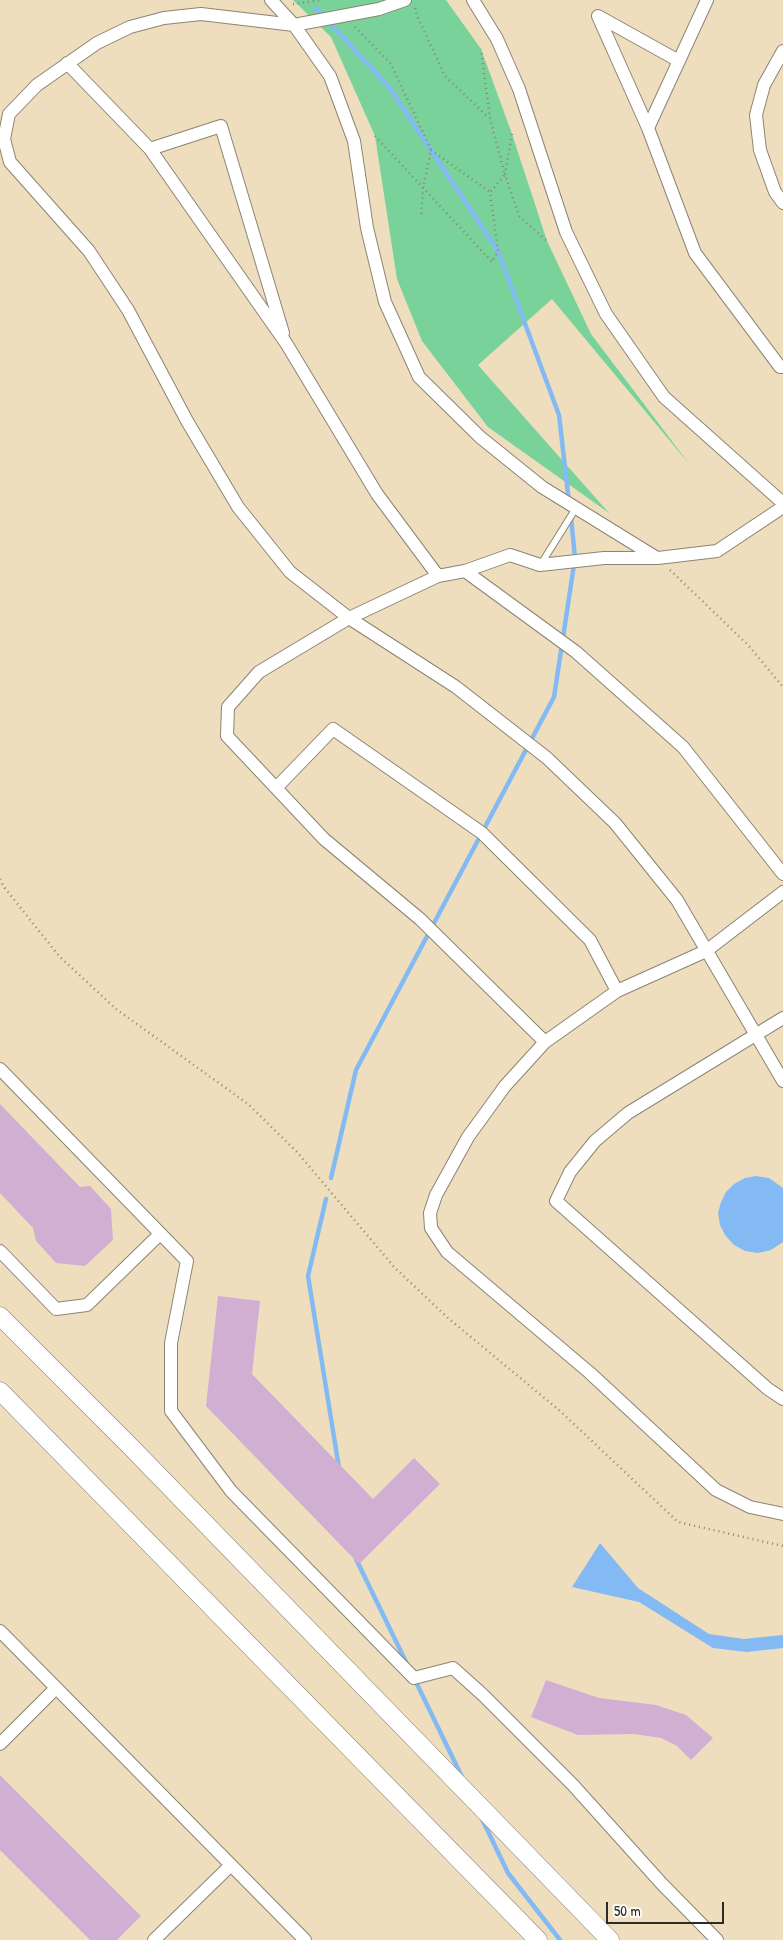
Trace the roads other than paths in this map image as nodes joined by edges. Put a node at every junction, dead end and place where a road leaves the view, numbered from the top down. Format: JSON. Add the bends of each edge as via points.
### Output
{"nodes":[{"id":1,"x":271,"y":0,"type":"edge"},
{"id":2,"x":405,"y":0,"type":"edge"},
{"id":3,"x":473,"y":0,"type":"edge"},
{"id":4,"x":707,"y":0,"type":"edge"},
{"id":5,"x":282,"y":8,"type":"junction"},
{"id":6,"x":294,"y":24,"type":"junction"},
{"id":7,"x":271,"y":27,"type":"junction"},
{"id":8,"x":783,"y":51,"type":"edge"},
{"id":9,"x":679,"y":61,"type":"junction"},
{"id":10,"x":68,"y":63,"type":"junction"},
{"id":11,"x":648,"y":128,"type":"junction"},
{"id":12,"x":150,"y":149,"type":"junction"},
{"id":13,"x":783,"y":203,"type":"edge"},
{"id":14,"x":286,"y":343,"type":"junction"},
{"id":15,"x":783,"y":367,"type":"edge"},
{"id":16,"x":783,"y":502,"type":"edge"},
{"id":17,"x":783,"y":507,"type":"edge"},
{"id":18,"x":576,"y":508,"type":"junction"},
{"id":19,"x":658,"y":558,"type":"junction"},
{"id":20,"x":540,"y":565,"type":"junction"},
{"id":21,"x":465,"y":571,"type":"junction"},
{"id":22,"x":438,"y":576,"type":"junction"},
{"id":23,"x":349,"y":618,"type":"junction"},
{"id":24,"x":276,"y":788,"type":"junction"},
{"id":25,"x":783,"y":874,"type":"edge"},
{"id":26,"x":783,"y":892,"type":"edge"},
{"id":27,"x":706,"y":951,"type":"junction"},
{"id":28,"x":616,"y":991,"type":"junction"},
{"id":29,"x":783,"y":1018,"type":"edge"},
{"id":30,"x":756,"y":1035,"type":"junction"},
{"id":31,"x":544,"y":1042,"type":"junction"},
{"id":32,"x":0,"y":1069,"type":"edge"},
{"id":33,"x":783,"y":1080,"type":"edge"},
{"id":34,"x":160,"y":1234,"type":"junction"},
{"id":35,"x":0,"y":1251,"type":"edge"},
{"id":36,"x":0,"y":1316,"type":"edge"},
{"id":37,"x":0,"y":1391,"type":"edge"},
{"id":38,"x":783,"y":1399,"type":"edge"},
{"id":39,"x":783,"y":1514,"type":"edge"},
{"id":40,"x":0,"y":1631,"type":"edge"},
{"id":41,"x":56,"y":1688,"type":"junction"},
{"id":42,"x":0,"y":1744,"type":"edge"},
{"id":43,"x":231,"y":1865,"type":"junction"},
{"id":44,"x":154,"y":1940,"type":"edge"},
{"id":45,"x":305,"y":1940,"type":"edge"},
{"id":46,"x":538,"y":1940,"type":"edge"},
{"id":47,"x":610,"y":1940,"type":"edge"},
{"id":48,"x":717,"y":1940,"type":"edge"}],
"edges":[{"from":1,"to":5,"type":"street"},
{"from":2,"to":6,"type":"street","via":[[380,10]]},
{"from":3,"to":16,"type":"street","via":[[497,38],[519,89],[566,232],[606,314],[664,397]]},
{"from":4,"to":9,"type":"street"},
{"from":5,"to":6,"type":"street"},
{"from":5,"to":7,"type":"street"},
{"from":6,"to":7,"type":"street"},
{"from":6,"to":18,"type":"street","via":[[330,76],[354,141],[367,228],[385,302],[419,377],[480,436],[542,487]]},
{"from":7,"to":10,"type":"street","via":[[201,14],[164,18],[130,27],[97,43]]},
{"from":8,"to":13,"type":"street","via":[[764,85],[756,114],[760,150],[775,192]]},
{"from":9,"to":11,"type":"street"},
{"from":9,"to":11,"type":"street","via":[[598,16]]},
{"from":10,"to":12,"type":"street"},
{"from":10,"to":23,"type":"street","via":[[37,85],[9,114],[4,139],[10,162],[89,251],[128,310],[187,421],[238,507],[290,572]]},
{"from":11,"to":15,"type":"street","via":[[695,253]]},
{"from":12,"to":14,"type":"street"},
{"from":12,"to":14,"type":"street","via":[[221,126]]},
{"from":14,"to":22,"type":"street","via":[[377,494]]},
{"from":17,"to":19,"type":"street","via":[[717,550]]},
{"from":18,"to":19,"type":"street"},
{"from":18,"to":20,"type":"lane"},
{"from":19,"to":20,"type":"street","via":[[604,558]]},
{"from":20,"to":21,"type":"street","via":[[510,556]]},
{"from":21,"to":22,"type":"street"},
{"from":21,"to":25,"type":"street","via":[[576,652],[683,747]]},
{"from":22,"to":23,"type":"street"},
{"from":23,"to":24,"type":"street","via":[[259,672],[228,707],[228,736]]},
{"from":23,"to":27,"type":"street","via":[[456,687],[554,764],[615,823],[677,900]]},
{"from":24,"to":28,"type":"street","via":[[333,729],[482,833],[590,940]]},
{"from":24,"to":31,"type":"street","via":[[324,839],[420,919]]},
{"from":26,"to":27,"type":"street"},
{"from":27,"to":28,"type":"street"},
{"from":27,"to":30,"type":"street"},
{"from":28,"to":31,"type":"street"},
{"from":29,"to":30,"type":"street"},
{"from":30,"to":33,"type":"street"},
{"from":30,"to":38,"type":"street","via":[[628,1113],[595,1141],[570,1172],[556,1201]]},
{"from":31,"to":39,"type":"street","via":[[505,1086],[468,1137],[436,1195],[430,1213],[431,1228],[446,1252],[590,1373],[716,1490],[750,1507]]},
{"from":32,"to":34,"type":"street"},
{"from":34,"to":35,"type":"street","via":[[87,1305],[56,1309]]},
{"from":34,"to":48,"type":"street","via":[[187,1261],[171,1343],[171,1411],[231,1490],[414,1678],[453,1668],[483,1695],[573,1785]]},
{"from":36,"to":47,"type":"main road"},
{"from":37,"to":46,"type":"main road"},
{"from":40,"to":41,"type":"street"},
{"from":41,"to":42,"type":"street"},
{"from":41,"to":43,"type":"street"},
{"from":43,"to":44,"type":"street"},
{"from":43,"to":45,"type":"street"}]}
